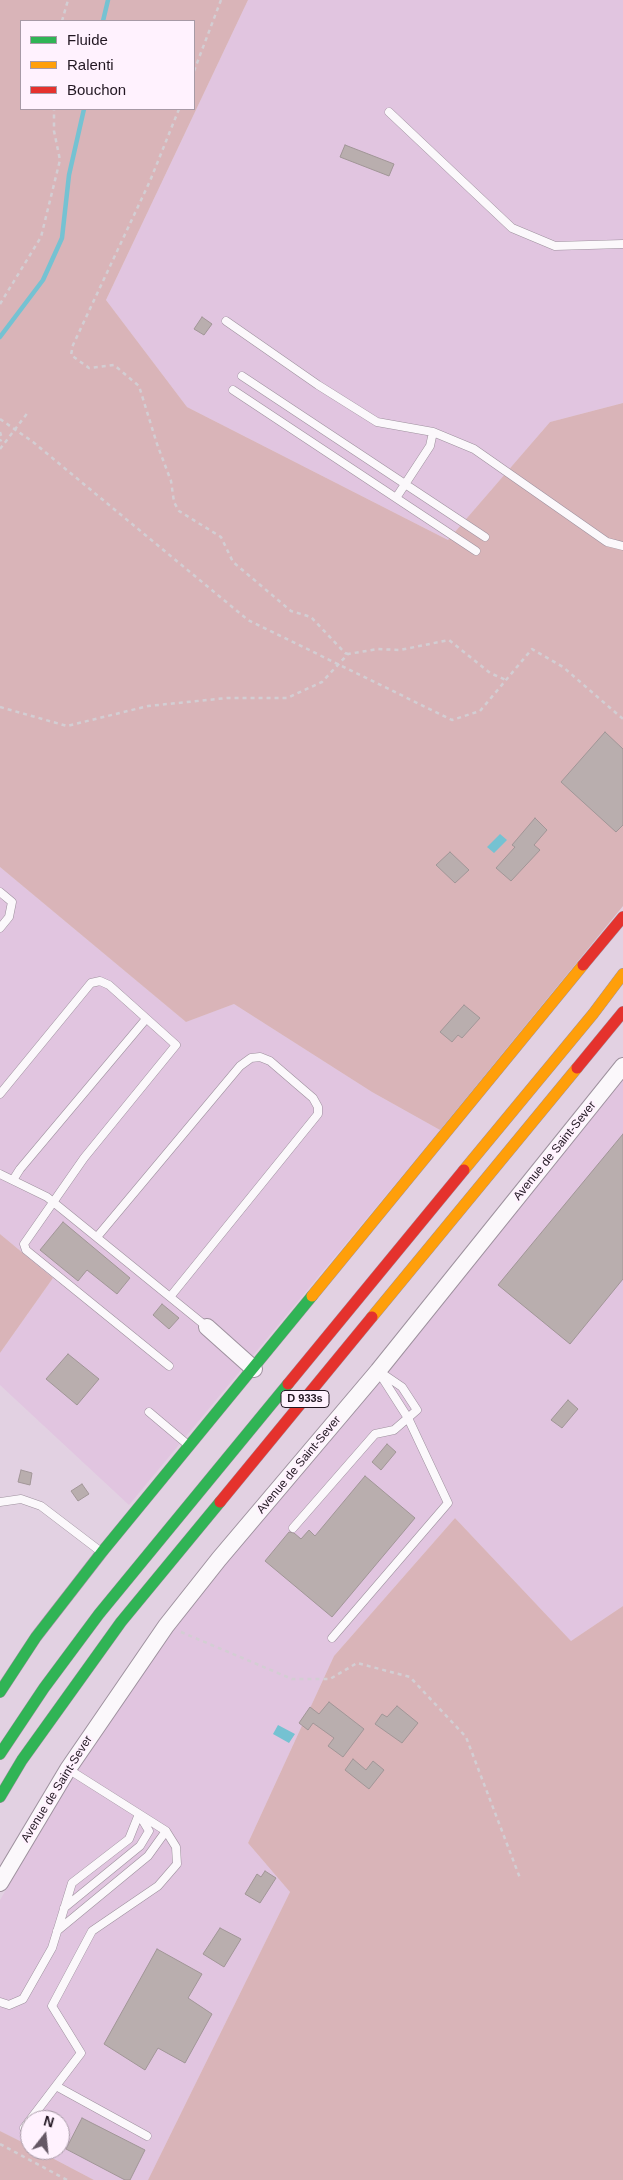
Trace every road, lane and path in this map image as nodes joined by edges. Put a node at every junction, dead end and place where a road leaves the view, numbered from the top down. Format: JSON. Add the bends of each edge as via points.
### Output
{"nodes":[{"id":1,"x":68,"y":0,"type":"edge"},
{"id":2,"x":221,"y":0,"type":"edge"},
{"id":3,"x":62,"y":20,"type":"edge"},
{"id":4,"x":195,"y":69,"type":"edge"},
{"id":5,"x":54,"y":110,"type":"edge"},
{"id":6,"x":179,"y":110,"type":"edge"},
{"id":7,"x":389,"y":112,"type":"dead end"},
{"id":8,"x":623,"y":244,"type":"edge"},
{"id":9,"x":0,"y":304,"type":"edge"},
{"id":10,"x":226,"y":320,"type":"dead end"},
{"id":11,"x":242,"y":376,"type":"dead end"},
{"id":12,"x":233,"y":390,"type":"dead end"},
{"id":13,"x":29,"y":410,"type":"dead end"},
{"id":14,"x":0,"y":419,"type":"edge"},
{"id":15,"x":15,"y":429,"type":"junction"},
{"id":16,"x":0,"y":432,"type":"edge"},
{"id":17,"x":433,"y":432,"type":"junction"},
{"id":18,"x":0,"y":441,"type":"edge"},
{"id":19,"x":0,"y":449,"type":"edge"},
{"id":20,"x":405,"y":484,"type":"junction"},
{"id":21,"x":396,"y":498,"type":"junction"},
{"id":22,"x":485,"y":538,"type":"dead end"},
{"id":23,"x":623,"y":546,"type":"edge"},
{"id":24,"x":476,"y":551,"type":"dead end"},
{"id":25,"x":348,"y":654,"type":"junction"},
{"id":26,"x":338,"y":664,"type":"junction"},
{"id":27,"x":506,"y":680,"type":"junction"},
{"id":28,"x":0,"y":707,"type":"edge"},
{"id":29,"x":623,"y":719,"type":"edge"},
{"id":30,"x":0,"y":892,"type":"edge"},
{"id":31,"x":623,"y":917,"type":"edge"},
{"id":32,"x":0,"y":928,"type":"edge"},
{"id":33,"x":623,"y":974,"type":"edge"},
{"id":34,"x":623,"y":1012,"type":"edge"},
{"id":35,"x":146,"y":1019,"type":"junction"},
{"id":36,"x":623,"y":1066,"type":"edge"},
{"id":37,"x":0,"y":1094,"type":"edge"},
{"id":38,"x":0,"y":1174,"type":"edge"},
{"id":39,"x":13,"y":1180,"type":"junction"},
{"id":40,"x":55,"y":1202,"type":"junction"},
{"id":41,"x":97,"y":1237,"type":"junction"},
{"id":42,"x":170,"y":1297,"type":"junction"},
{"id":43,"x":207,"y":1327,"type":"joint"},
{"id":44,"x":169,"y":1366,"type":"dead end"},
{"id":45,"x":254,"y":1369,"type":"junction"},
{"id":46,"x":378,"y":1371,"type":"junction"},
{"id":47,"x":149,"y":1412,"type":"dead end"},
{"id":48,"x":408,"y":1418,"type":"junction"},
{"id":49,"x":190,"y":1447,"type":"junction"},
{"id":50,"x":0,"y":1502,"type":"edge"},
{"id":51,"x":293,"y":1528,"type":"dead end"},
{"id":52,"x":102,"y":1552,"type":"junction"},
{"id":53,"x":166,"y":1626,"type":"junction"},
{"id":54,"x":332,"y":1638,"type":"dead end"},
{"id":55,"x":0,"y":1692,"type":"edge"},
{"id":56,"x":0,"y":1754,"type":"edge"},
{"id":57,"x":68,"y":1769,"type":"junction"},
{"id":58,"x":0,"y":1797,"type":"edge"},
{"id":59,"x":139,"y":1814,"type":"junction"},
{"id":60,"x":166,"y":1832,"type":"junction"},
{"id":61,"x":520,"y":1878,"type":"dead end"},
{"id":62,"x":0,"y":1883,"type":"edge"},
{"id":63,"x":64,"y":1908,"type":"junction"},
{"id":64,"x":57,"y":1931,"type":"junction"},
{"id":65,"x":0,"y":2002,"type":"edge"},
{"id":66,"x":56,"y":2086,"type":"junction"},
{"id":67,"x":38,"y":2110,"type":"edge"},
{"id":68,"x":147,"y":2136,"type":"dead end"},
{"id":69,"x":0,"y":2144,"type":"edge"},
{"id":70,"x":67,"y":2180,"type":"edge"}],
"edges":[{"from":1,"to":3,"type":"path"},
{"from":2,"to":4,"type":"path"},
{"from":5,"to":9,"type":"path","via":[[54,131],[60,160],[41,237]]},
{"from":6,"to":25,"type":"path","via":[[150,181],[73,345],[72,355],[89,368],[114,365],[140,386],[179,511],[221,537],[233,562],[291,611],[311,617]]},
{"from":7,"to":8,"type":"lane","via":[[512,228],[555,246]]},
{"from":10,"to":17,"type":"lane","via":[[377,422]]},
{"from":11,"to":20,"type":"lane"},
{"from":12,"to":21,"type":"lane"},
{"from":13,"to":15,"type":"path"},
{"from":14,"to":15,"type":"path"},
{"from":15,"to":19,"type":"path"},
{"from":15,"to":26,"type":"path","via":[[248,620]]},
{"from":16,"to":18,"type":"path"},
{"from":17,"to":20,"type":"lane","via":[[430,446]]},
{"from":17,"to":23,"type":"lane","via":[[474,449],[606,542]]},
{"from":20,"to":21,"type":"lane"},
{"from":20,"to":22,"type":"lane"},
{"from":21,"to":24,"type":"lane"},
{"from":25,"to":26,"type":"path"},
{"from":25,"to":27,"type":"path","via":[[378,648],[400,650],[449,640],[490,673]]},
{"from":26,"to":27,"type":"path","via":[[452,720],[480,711]]},
{"from":26,"to":28,"type":"path","via":[[322,682],[287,698],[227,698],[148,706],[68,726]]},
{"from":27,"to":29,"type":"path","via":[[532,649],[563,668]]},
{"from":30,"to":32,"type":"lane","via":[[12,902],[9,917]]},
{"from":31,"to":45,"type":"main road"},
{"from":33,"to":56,"type":"main road","number":"D 933s","via":[[98,1614]]},
{"from":34,"to":58,"type":"main road","number":"D 933s","via":[[122,1622],[22,1760]]},
{"from":35,"to":37,"type":"lane","via":[[109,985],[100,981],[90,983]]},
{"from":35,"to":39,"type":"lane"},
{"from":35,"to":40,"type":"lane","via":[[176,1045],[84,1158]]},
{"from":36,"to":46,"type":"street","name":"Avenue de Saint-Sever"},
{"from":38,"to":39,"type":"lane"},
{"from":39,"to":40,"type":"lane"},
{"from":40,"to":41,"type":"lane"},
{"from":40,"to":44,"type":"lane","via":[[27,1238],[26,1250]]},
{"from":41,"to":42,"type":"lane"},
{"from":41,"to":42,"type":"lane","via":[[240,1066],[251,1058],[270,1061],[313,1098],[318,1114]]},
{"from":42,"to":43,"type":"lane"},
{"from":43,"to":45,"type":"street"},
{"from":45,"to":49,"type":"main road"},
{"from":46,"to":48,"type":"lane"},
{"from":46,"to":48,"type":"lane","via":[[402,1387],[417,1410]]},
{"from":46,"to":53,"type":"street","name":"Avenue de Saint-Sever"},
{"from":47,"to":49,"type":"lane"},
{"from":48,"to":51,"type":"lane","via":[[394,1430],[376,1434]]},
{"from":48,"to":54,"type":"lane","via":[[448,1504]]},
{"from":49,"to":52,"type":"main road"},
{"from":50,"to":52,"type":"lane","via":[[22,1499],[40,1506]]},
{"from":52,"to":55,"type":"main road","via":[[36,1637]]},
{"from":53,"to":57,"type":"street","name":"Avenue de Saint-Sever"},
{"from":53,"to":61,"type":"path","via":[[292,1679],[330,1678],[358,1663],[410,1677],[466,1737]]},
{"from":57,"to":59,"type":"lane"},
{"from":57,"to":62,"type":"street","name":"Avenue de Saint-Sever"},
{"from":59,"to":60,"type":"lane"},
{"from":59,"to":63,"type":"lane","via":[[129,1839],[72,1883]]},
{"from":59,"to":63,"type":"lane","via":[[149,1831],[140,1846]]},
{"from":60,"to":64,"type":"lane","via":[[148,1856]]},
{"from":60,"to":66,"type":"lane","via":[[176,1847],[177,1864],[158,1886],[92,1931],[52,2006],[81,2053]]},
{"from":63,"to":64,"type":"lane"},
{"from":64,"to":65,"type":"lane","via":[[52,1948],[23,1999],[9,2005]]},
{"from":66,"to":67,"type":"lane"},
{"from":66,"to":68,"type":"lane"},
{"from":69,"to":70,"type":"path"}]}
